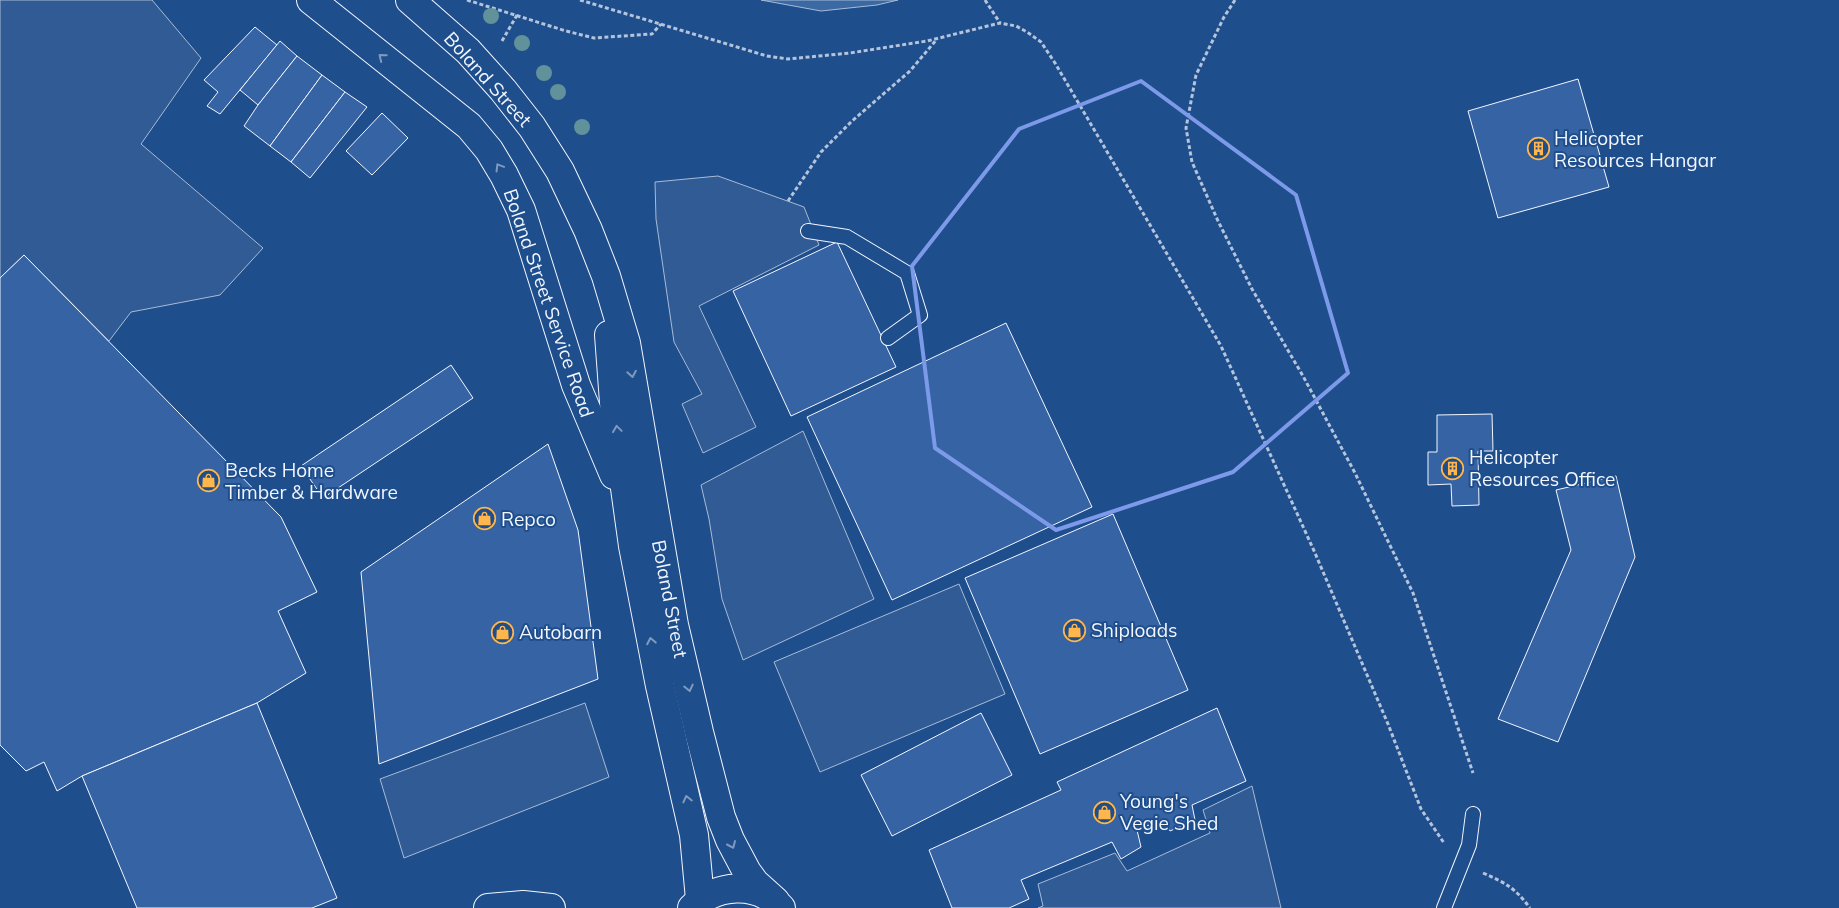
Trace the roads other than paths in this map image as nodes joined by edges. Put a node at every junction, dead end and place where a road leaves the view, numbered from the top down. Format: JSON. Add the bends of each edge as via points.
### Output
{"nodes":[{"id":1,"x":311,"y":0,"type":"edge"},
{"id":2,"x":410,"y":0,"type":"edge"},
{"id":3,"x":808,"y":231,"type":"dead end"},
{"id":4,"x":606,"y":276,"type":"junction"},
{"id":5,"x":888,"y":338,"type":"dead end"},
{"id":6,"x":628,"y":507,"type":"junction"},
{"id":7,"x":1473,"y":814,"type":"dead end"},
{"id":8,"x":696,"y":904,"type":"edge"},
{"id":9,"x":780,"y":906,"type":"edge"},
{"id":10,"x":488,"y":908,"type":"edge"},
{"id":11,"x":551,"y":908,"type":"edge"},
{"id":12,"x":1444,"y":908,"type":"edge"}],
"edges":[{"from":6,"to":1,"type":"street","name":"Boland Street Service Road","one_way":true,"via":[[579,393],[521,210],[489,150],[470,126]]},
{"from":2,"to":4,"type":"street","name":"Boland Street","via":[[468,51],[532,127],[560,171]]},
{"from":3,"to":5,"type":"lane","via":[[847,237],[907,274],[920,316]]},
{"from":6,"to":4,"type":"street","name":"Boland Street","one_way":true,"via":[[615,416]]},
{"from":4,"to":9,"type":"street","name":"Boland Street","one_way":true,"via":[[632,372],[674,625],[721,816],[747,872]]},
{"from":8,"to":6,"type":"street","name":"Boland Street","one_way":true,"via":[[694,835],[660,686]]},
{"from":7,"to":12,"type":"lane","via":[[1469,844]]},
{"from":8,"to":9,"type":"street","via":[[715,892],[732,888],[764,894]]},
{"from":10,"to":11,"type":"street","via":[[524,905]]}]}
